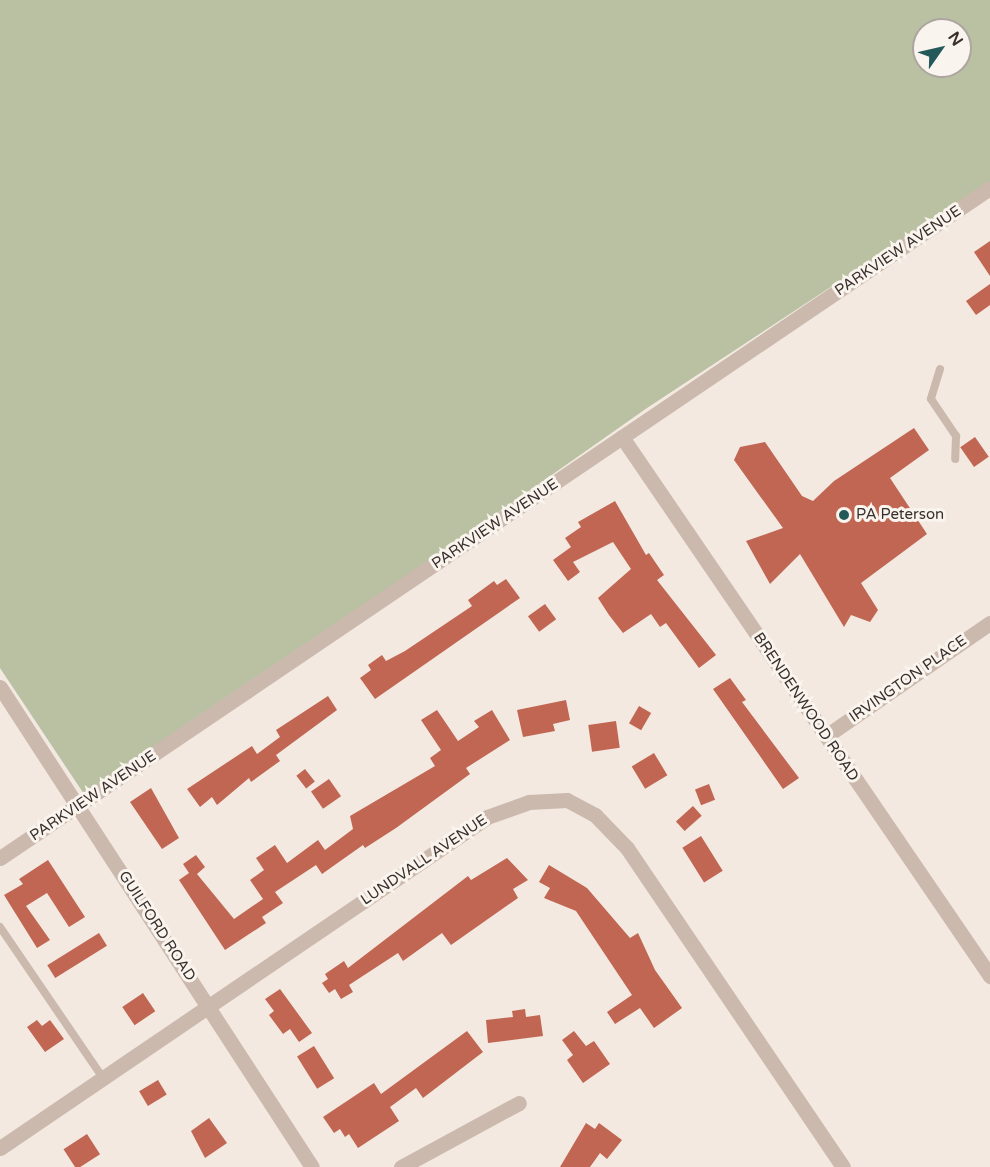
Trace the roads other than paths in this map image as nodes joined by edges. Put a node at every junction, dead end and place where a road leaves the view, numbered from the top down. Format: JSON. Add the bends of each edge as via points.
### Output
{"nodes":[{"id":1,"x":990,"y":188,"type":"edge"},
{"id":2,"x":940,"y":369,"type":"dead end"},
{"id":3,"x":622,"y":437,"type":"junction"},
{"id":4,"x":955,"y":459,"type":"dead end"},
{"id":5,"x":990,"y":623,"type":"edge"},
{"id":6,"x":0,"y":687,"type":"edge"},
{"id":7,"x":826,"y":736,"type":"junction"},
{"id":8,"x":79,"y":807,"type":"junction"},
{"id":9,"x":0,"y":858,"type":"edge"},
{"id":10,"x":0,"y":927,"type":"edge"},
{"id":11,"x":990,"y":976,"type":"edge"},
{"id":12,"x":208,"y":1005,"type":"junction"},
{"id":13,"x":103,"y":1078,"type":"junction"},
{"id":14,"x":519,"y":1103,"type":"dead end"},
{"id":15,"x":0,"y":1148,"type":"edge"},
{"id":16,"x":312,"y":1167,"type":"edge"},
{"id":17,"x":401,"y":1167,"type":"edge"},
{"id":18,"x":843,"y":1167,"type":"edge"}],
"edges":[{"from":1,"to":3,"type":"street","name":"PARKVIEW AVENUE"},
{"from":2,"to":4,"type":"lane","via":[[932,399],[956,436]]},
{"from":3,"to":7,"type":"street","name":"BRENDENWOOD ROAD"},
{"from":3,"to":8,"type":"street","name":"PARKVIEW AVENUE"},
{"from":5,"to":7,"type":"street","name":"IRVINGTON PLACE"},
{"from":6,"to":8,"type":"street","name":"GUILFORD ROAD"},
{"from":7,"to":11,"type":"street","name":"BRENDENWOOD ROAD"},
{"from":8,"to":9,"type":"street","name":"PARKVIEW AVENUE"},
{"from":8,"to":12,"type":"street","name":"GUILFORD ROAD"},
{"from":10,"to":13,"type":"lane"},
{"from":12,"to":13,"type":"street","name":"LUNDVALL AVENUE"},
{"from":12,"to":16,"type":"street","name":"GUILFORD ROAD"},
{"from":12,"to":18,"type":"street","name":"LUNDVALL AVENUE","via":[[488,817],[529,802],[567,800],[595,815],[627,848]]},
{"from":13,"to":15,"type":"street","name":"LUNDVALL AVENUE"},
{"from":14,"to":17,"type":"street"}]}
